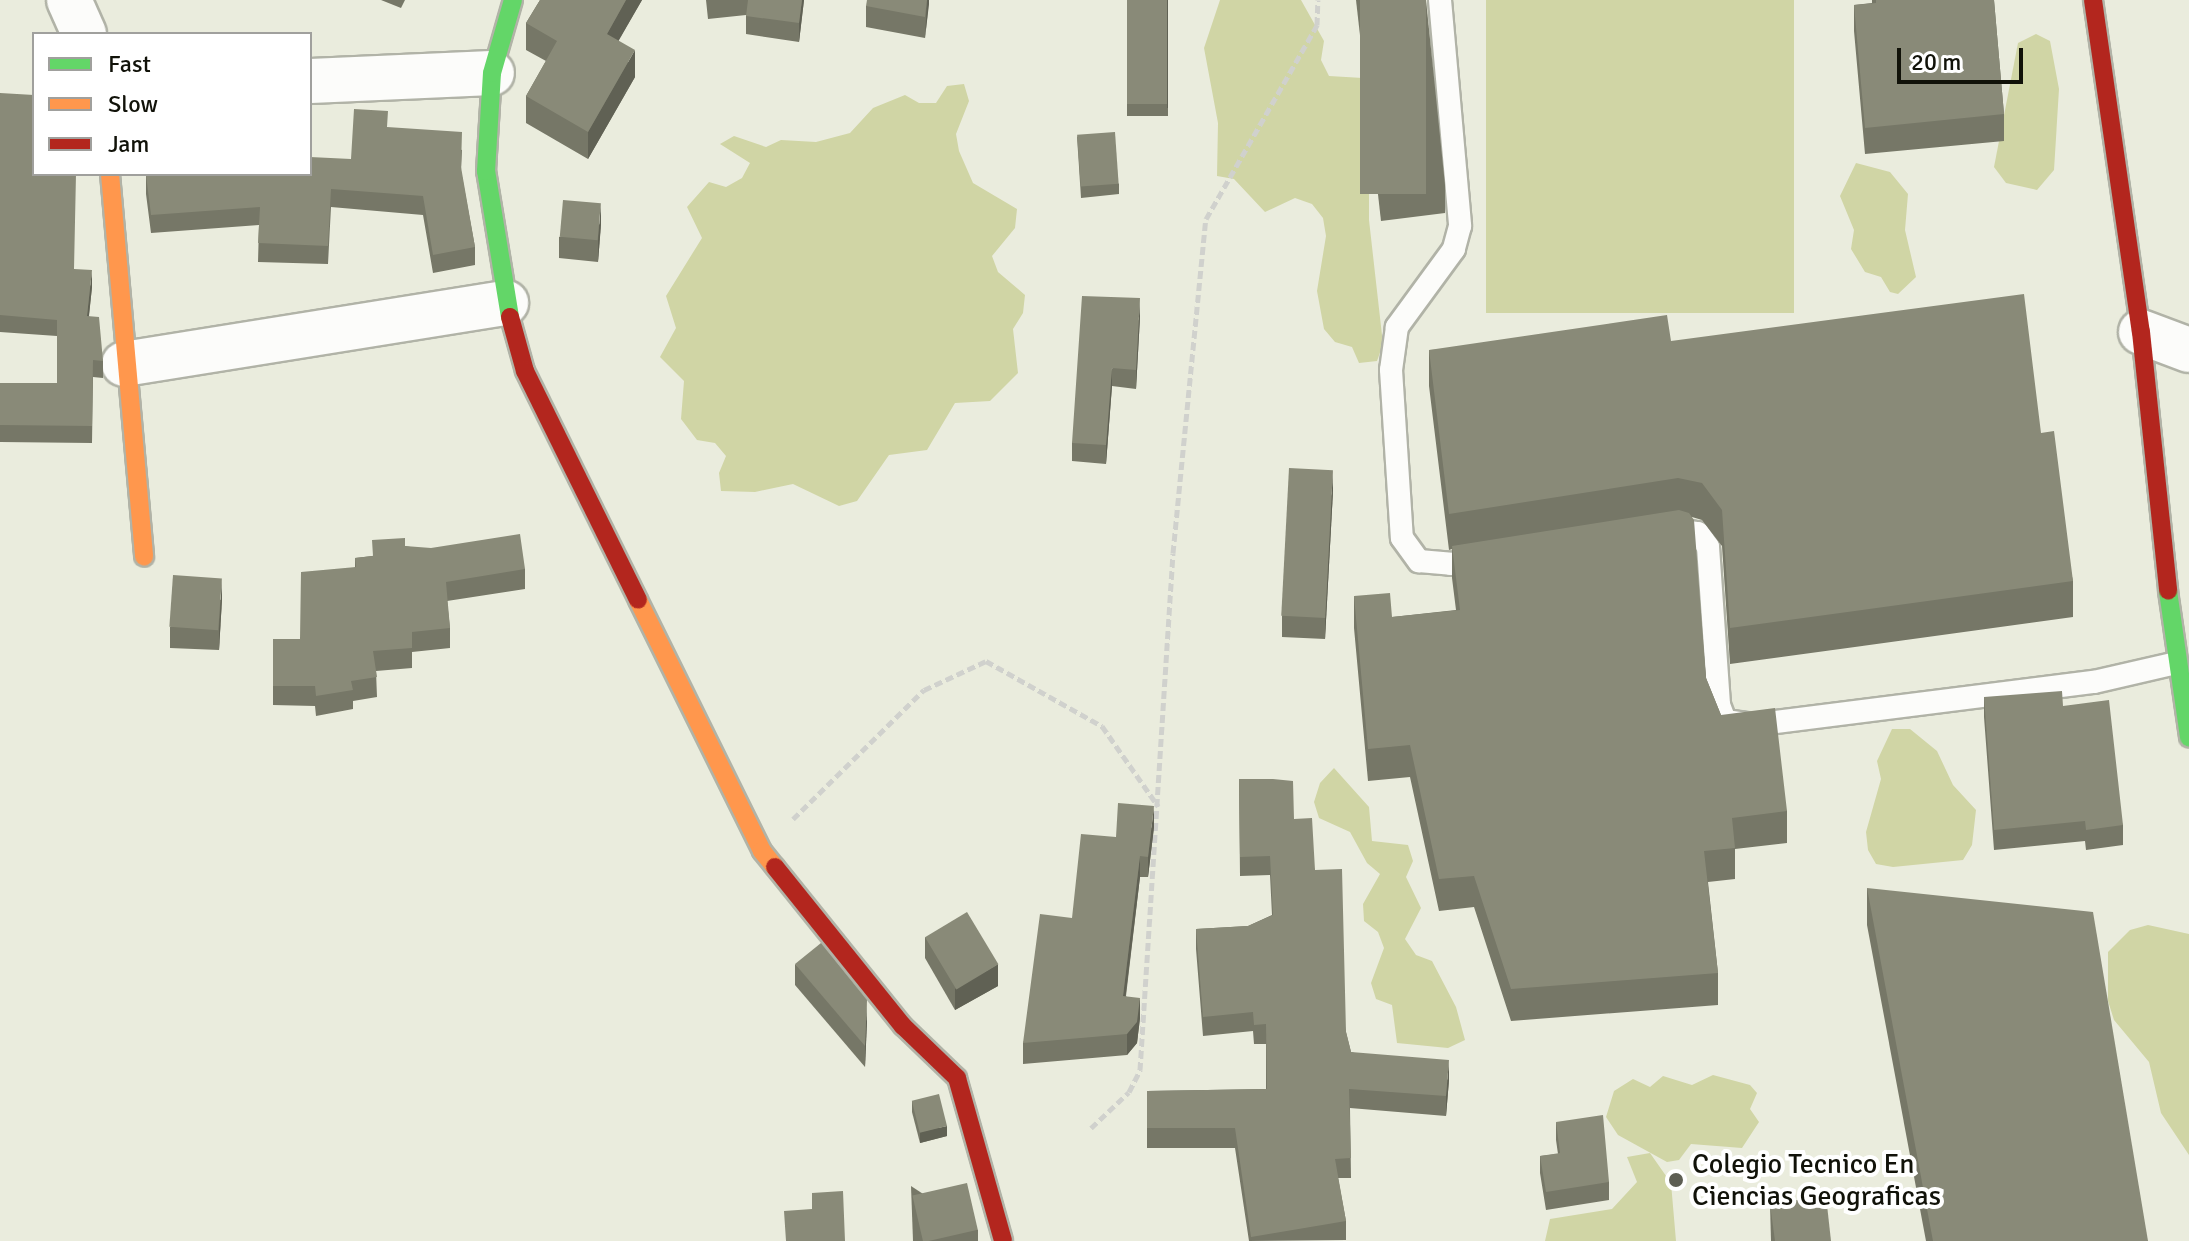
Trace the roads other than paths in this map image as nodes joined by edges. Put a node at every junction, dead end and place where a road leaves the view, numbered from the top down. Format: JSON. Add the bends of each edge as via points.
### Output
{"nodes":[{"id":1,"x":69,"y":0,"type":"edge"},
{"id":2,"x":513,"y":0,"type":"edge"},
{"id":3,"x":1440,"y":0,"type":"edge"},
{"id":4,"x":2093,"y":0,"type":"edge"},
{"id":5,"x":83,"y":32,"type":"edge"},
{"id":6,"x":492,"y":73,"type":"junction"},
{"id":7,"x":312,"y":81,"type":"edge"},
{"id":8,"x":110,"y":176,"type":"edge"},
{"id":9,"x":506,"y":303,"type":"junction"},
{"id":10,"x":2141,"y":332,"type":"junction"},
{"id":11,"x":2189,"y":350,"type":"edge"},
{"id":12,"x":124,"y":364,"type":"junction"},
{"id":13,"x":1649,"y":533,"type":"edge"},
{"id":14,"x":1512,"y":554,"type":"edge"},
{"id":15,"x":144,"y":556,"type":"dead end"},
{"id":16,"x":2176,"y":663,"type":"junction"},
{"id":17,"x":2189,"y":737,"type":"edge"},
{"id":18,"x":1003,"y":1241,"type":"edge"}],
"edges":[{"from":1,"to":5,"type":"street"},
{"from":2,"to":6,"type":"main road"},
{"from":3,"to":14,"type":"lane","via":[[1460,226],[1454,249],[1397,327],[1391,370],[1402,538],[1419,561],[1451,564]]},
{"from":4,"to":10,"type":"main road"},
{"from":6,"to":7,"type":"street"},
{"from":6,"to":9,"type":"main road","via":[[486,171]]},
{"from":8,"to":12,"type":"main road"},
{"from":9,"to":12,"type":"street"},
{"from":9,"to":18,"type":"main road","via":[[525,371],[762,851],[903,1026],[957,1078]]},
{"from":10,"to":11,"type":"street"},
{"from":10,"to":16,"type":"main road"},
{"from":12,"to":15,"type":"main road"},
{"from":13,"to":16,"type":"lane","via":[[1680,528],[1698,533],[1708,547],[1719,705],[1725,721],[1752,725],[2094,682]]},
{"from":16,"to":17,"type":"main road"}]}
